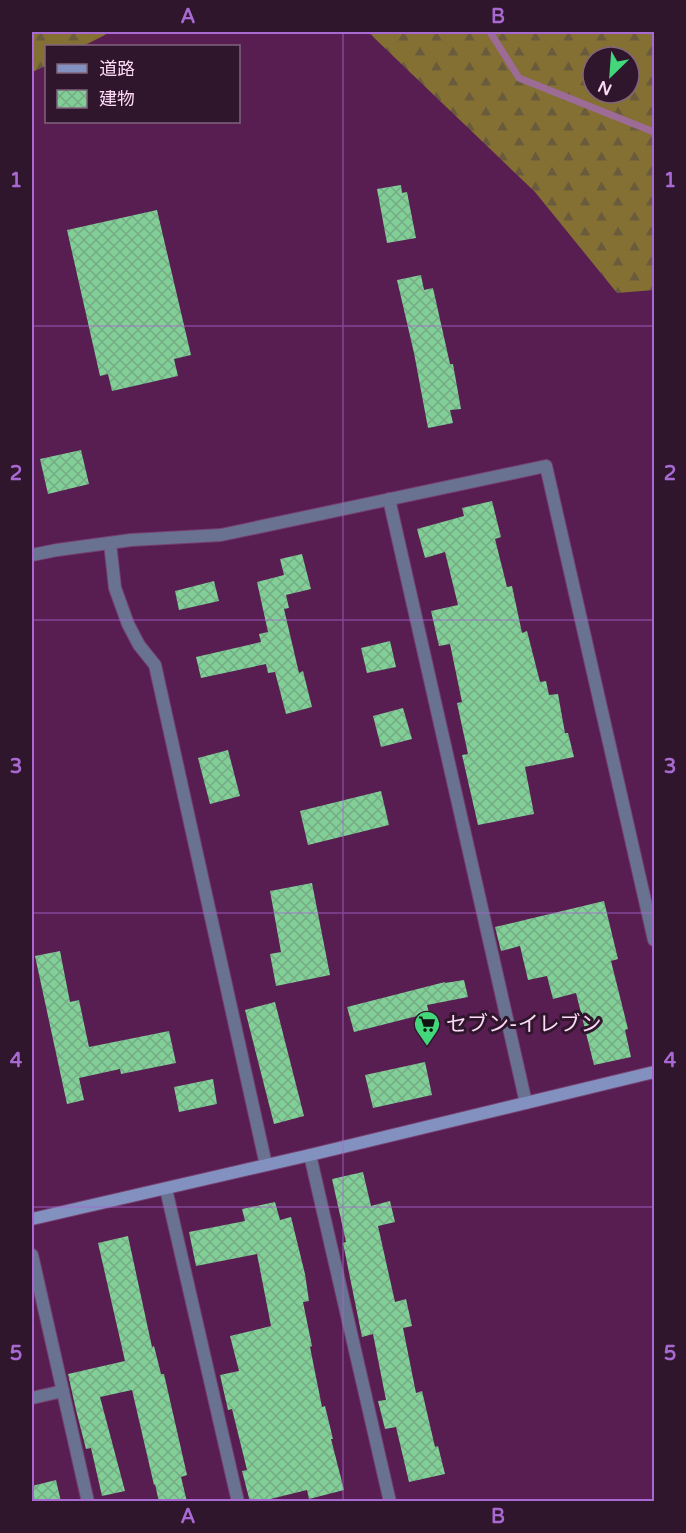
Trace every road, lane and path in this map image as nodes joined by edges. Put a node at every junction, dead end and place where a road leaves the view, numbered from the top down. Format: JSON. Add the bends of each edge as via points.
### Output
{"nodes":[{"id":1,"x":388,"y":499,"type":"junction"},
{"id":2,"x":110,"y":543,"type":"junction"},
{"id":3,"x":32,"y":555,"type":"edge"},
{"id":4,"x":654,"y":940,"type":"edge"},
{"id":5,"x":654,"y":1072,"type":"edge"},
{"id":6,"x":526,"y":1103,"type":"junction"},
{"id":7,"x":310,"y":1155,"type":"junction"},
{"id":8,"x":266,"y":1165,"type":"junction"},
{"id":9,"x":166,"y":1189,"type":"junction"},
{"id":10,"x":32,"y":1219,"type":"edge"},
{"id":11,"x":32,"y":1255,"type":"edge"},
{"id":12,"x":63,"y":1391,"type":"junction"},
{"id":13,"x":32,"y":1398,"type":"edge"},
{"id":14,"x":88,"y":1502,"type":"edge"},
{"id":15,"x":238,"y":1502,"type":"edge"},
{"id":16,"x":390,"y":1502,"type":"edge"}],
"edges":[{"from":1,"to":2,"type":"street","via":[[221,535]]},
{"from":1,"to":4,"type":"street","via":[[546,466]]},
{"from":1,"to":6,"type":"street"},
{"from":2,"to":3,"type":"street"},
{"from":2,"to":8,"type":"street","via":[[115,588],[139,645],[155,665]]},
{"from":5,"to":6,"type":"street"},
{"from":6,"to":7,"type":"street"},
{"from":7,"to":8,"type":"street"},
{"from":7,"to":16,"type":"street"},
{"from":8,"to":9,"type":"street"},
{"from":9,"to":10,"type":"street"},
{"from":9,"to":15,"type":"street"},
{"from":11,"to":12,"type":"street"},
{"from":12,"to":13,"type":"street"},
{"from":12,"to":14,"type":"street"}]}
